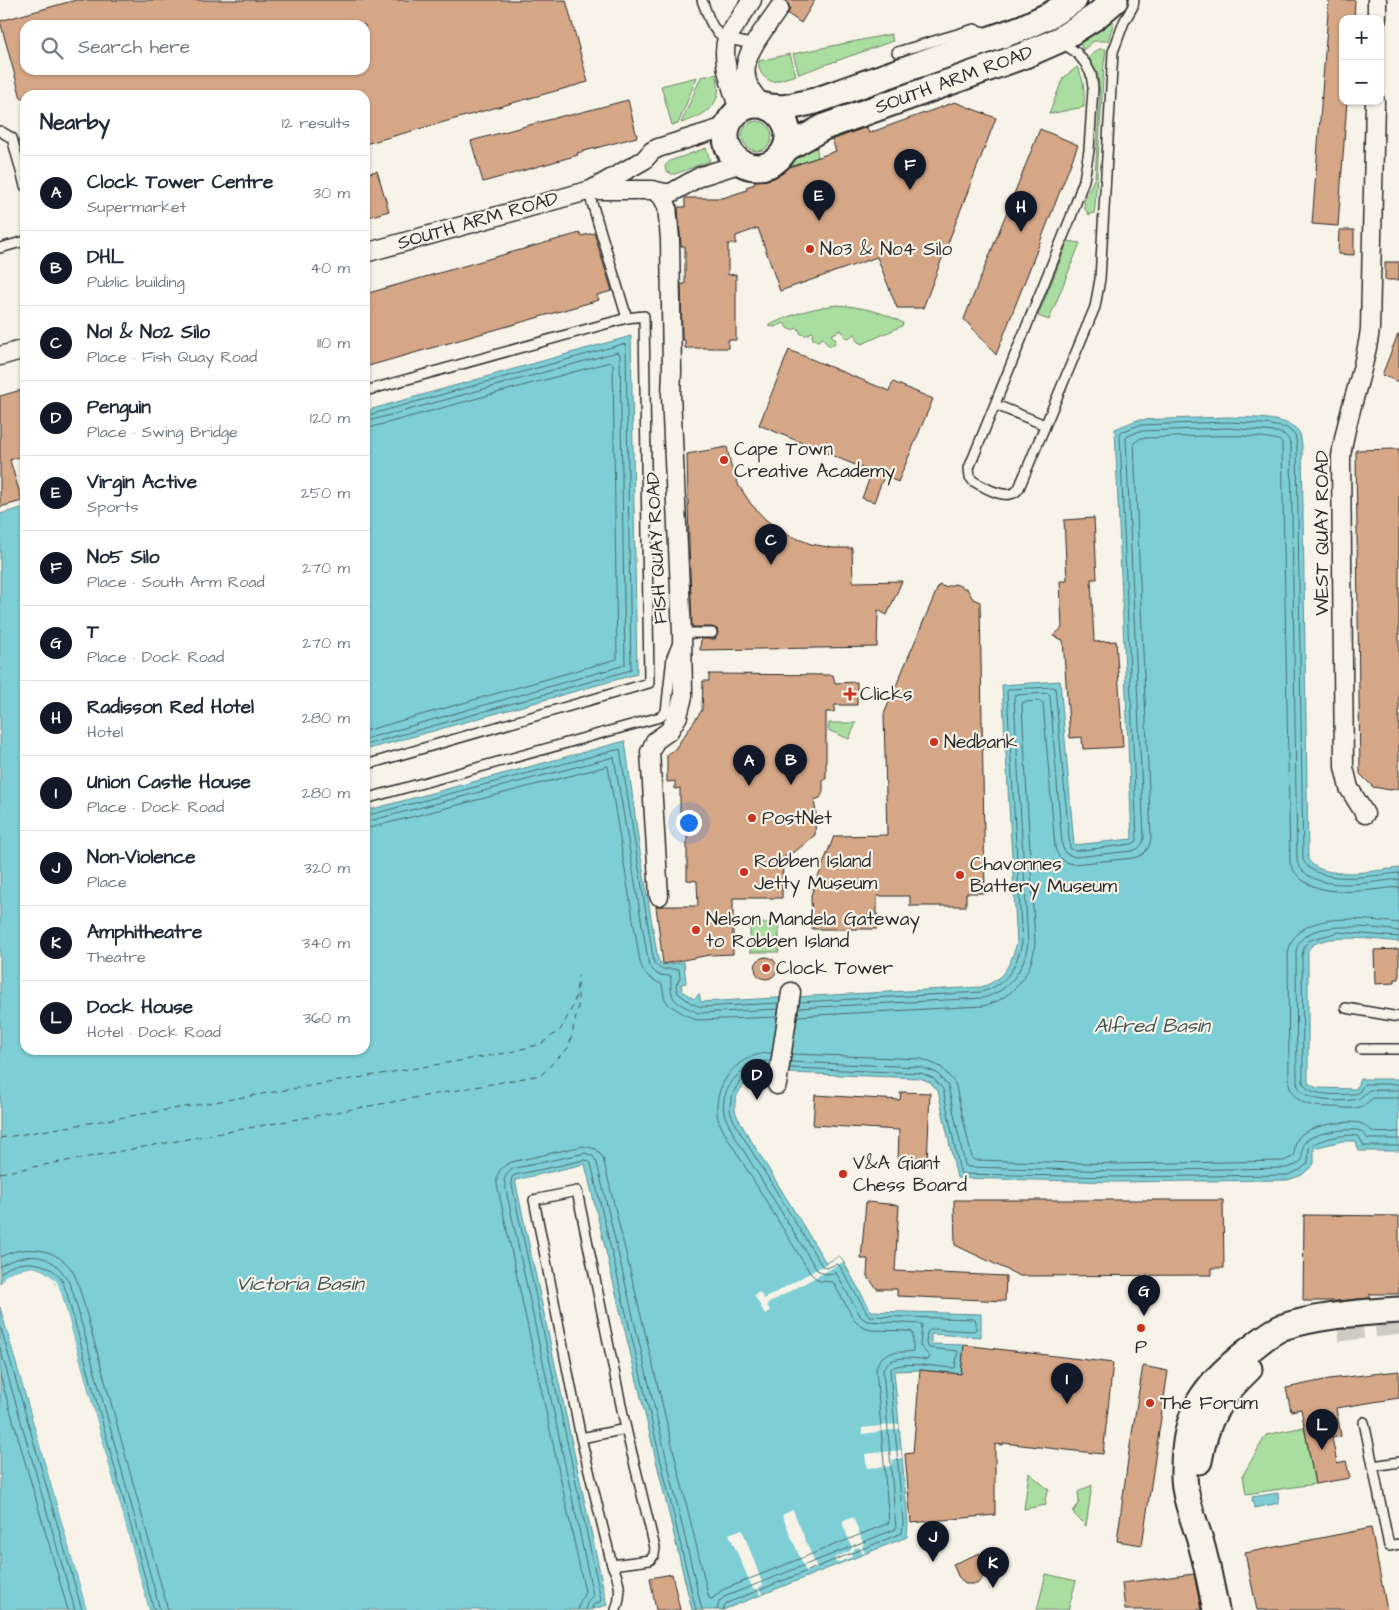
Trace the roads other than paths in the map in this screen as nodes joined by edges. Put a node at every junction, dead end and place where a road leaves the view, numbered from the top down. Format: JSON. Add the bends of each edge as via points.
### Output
{"nodes":[{"id":1,"x":702,"y":0,"type":"edge"},
{"id":2,"x":752,"y":0,"type":"edge"},
{"id":3,"x":1074,"y":0,"type":"edge"},
{"id":4,"x":1115,"y":0,"type":"edge"},
{"id":5,"x":1134,"y":0,"type":"edge"},
{"id":6,"x":1377,"y":0,"type":"edge"},
{"id":7,"x":779,"y":8,"type":"dead end"},
{"id":8,"x":1377,"y":15,"type":"edge"},
{"id":9,"x":998,"y":36,"type":"junction"},
{"id":10,"x":727,"y":38,"type":"junction"},
{"id":11,"x":1059,"y":40,"type":"junction"},
{"id":12,"x":755,"y":45,"type":"junction"},
{"id":13,"x":897,"y":52,"type":"dead end"},
{"id":14,"x":1375,"y":105,"type":"edge"},
{"id":15,"x":766,"y":106,"type":"junction"},
{"id":16,"x":733,"y":119,"type":"junction"},
{"id":17,"x":0,"y":131,"type":"edge"},
{"id":18,"x":787,"y":148,"type":"junction"},
{"id":19,"x":644,"y":160,"type":"junction"},
{"id":20,"x":742,"y":164,"type":"junction"},
{"id":21,"x":20,"y":168,"type":"edge"},
{"id":22,"x":590,"y":190,"type":"junction"},
{"id":23,"x":654,"y":191,"type":"junction"},
{"id":24,"x":20,"y":242,"type":"edge"},
{"id":25,"x":0,"y":248,"type":"edge"},
{"id":26,"x":370,"y":251,"type":"edge"},
{"id":27,"x":627,"y":318,"type":"junction"},
{"id":28,"x":20,"y":350,"type":"edge"},
{"id":29,"x":0,"y":356,"type":"edge"},
{"id":30,"x":370,"y":390,"type":"edge"},
{"id":31,"x":996,"y":405,"type":"junction"},
{"id":32,"x":1045,"y":424,"type":"junction"},
{"id":33,"x":682,"y":633,"type":"junction"},
{"id":34,"x":712,"y":633,"type":"dead end"},
{"id":35,"x":370,"y":764,"type":"edge"},
{"id":36,"x":370,"y":798,"type":"edge"},
{"id":37,"x":1364,"y":814,"type":"dead end"},
{"id":38,"x":659,"y":896,"type":"dead end"},
{"id":39,"x":790,"y":992,"type":"dead end"},
{"id":40,"x":1346,"y":1008,"type":"dead end"},
{"id":41,"x":1399,"y":1017,"type":"edge"},
{"id":42,"x":1361,"y":1049,"type":"dead end"},
{"id":43,"x":1399,"y":1049,"type":"edge"},
{"id":44,"x":777,"y":1085,"type":"dead end"},
{"id":45,"x":1399,"y":1310,"type":"edge"},
{"id":46,"x":1338,"y":1328,"type":"tunnel mouth"},
{"id":47,"x":1364,"y":1422,"type":"dead end"},
{"id":48,"x":626,"y":1428,"type":"junction"},
{"id":49,"x":582,"y":1438,"type":"junction"},
{"id":50,"x":1399,"y":1462,"type":"edge"},
{"id":51,"x":1374,"y":1466,"type":"junction"},
{"id":52,"x":1399,"y":1544,"type":"edge"},
{"id":53,"x":612,"y":1565,"type":"junction"},
{"id":54,"x":616,"y":1610,"type":"edge"},
{"id":55,"x":1216,"y":1610,"type":"edge"},
{"id":56,"x":1230,"y":1610,"type":"edge"}],
"edges":[{"from":1,"to":10,"type":"lane","via":[[713,29]]},
{"from":2,"to":10,"type":"street"},
{"from":3,"to":9,"type":"street","name":"SOUTH ARM ROAD","via":[[1050,15]]},
{"from":4,"to":11,"type":"street","name":"SOUTH ARM ROAD"},
{"from":5,"to":32,"type":"lane","via":[[1113,52],[1100,279],[1095,307]]},
{"from":6,"to":8,"type":"street"},
{"from":7,"to":12,"type":"street"},
{"from":9,"to":13,"type":"lane","via":[[974,29]]},
{"from":9,"to":15,"type":"street","name":"SOUTH ARM ROAD","via":[[815,101],[784,108]]},
{"from":10,"to":12,"type":"lane"},
{"from":10,"to":16,"type":"street","via":[[725,54]]},
{"from":11,"to":18,"type":"street","name":"SOUTH ARM ROAD","via":[[824,127]]},
{"from":11,"to":31,"type":"lane","via":[[1077,53],[1091,74],[1090,150],[1071,217]]},
{"from":12,"to":15,"type":"street","via":[[746,61],[745,71],[751,92]]},
{"from":14,"to":37,"type":"street","name":"WEST QUAY ROAD","via":[[1370,329],[1366,358],[1341,457],[1344,767],[1349,788]]},
{"from":15,"to":16,"type":"street","via":[[749,106]]},
{"from":15,"to":18,"type":"street","via":[[778,112],[787,126]]},
{"from":16,"to":19,"type":"street","name":"SOUTH ARM ROAD","via":[[658,148]]},
{"from":16,"to":20,"type":"street","via":[[726,133],[728,147]]},
{"from":17,"to":21,"type":"lane","via":[[12,138]]},
{"from":18,"to":20,"type":"street","via":[[776,162],[768,166]]},
{"from":19,"to":22,"type":"street","name":"SOUTH ARM ROAD"},
{"from":19,"to":23,"type":"street","name":"FISH QUAY ROAD","via":[[641,176],[646,186]]},
{"from":20,"to":23,"type":"street","name":"SOUTH ARM ROAD","via":[[701,176],[671,193]]},
{"from":22,"to":23,"type":"street","name":"SOUTH ARM ROAD"},
{"from":22,"to":26,"type":"street","name":"SOUTH ARM ROAD"},
{"from":22,"to":27,"type":"lane"},
{"from":23,"to":33,"type":"street","name":"FISH QUAY ROAD","via":[[661,195],[667,206],[670,239],[671,395]]},
{"from":24,"to":25,"type":"lane"},
{"from":27,"to":30,"type":"lane"},
{"from":27,"to":35,"type":"lane","via":[[644,316],[649,683]]},
{"from":28,"to":29,"type":"street"},
{"from":31,"to":32,"type":"lane"},
{"from":31,"to":32,"type":"lane","via":[[969,472],[973,481],[1003,494],[1011,495],[1017,491]]},
{"from":33,"to":34,"type":"lane"},
{"from":33,"to":36,"type":"lane","via":[[672,657],[666,712],[660,717]]},
{"from":33,"to":38,"type":"street","name":"FISH QUAY ROAD","via":[[683,696],[678,716],[669,731],[655,741],[650,752]]},
{"from":39,"to":44,"type":"street"},
{"from":40,"to":41,"type":"lane"},
{"from":42,"to":43,"type":"lane"},
{"from":45,"to":55,"type":"street","via":[[1308,1321],[1272,1332],[1229,1365],[1206,1389],[1192,1414],[1184,1471],[1186,1497]]},
{"from":46,"to":56,"type":"street","via":[[1307,1335],[1270,1353],[1221,1399],[1208,1424],[1199,1480],[1203,1508]]},
{"from":47,"to":51,"type":"lane"},
{"from":48,"to":49,"type":"lane"},
{"from":48,"to":49,"type":"lane","via":[[577,1190],[534,1200]]},
{"from":48,"to":53,"type":"lane","via":[[655,1548],[650,1560]]},
{"from":49,"to":53,"type":"lane"},
{"from":50,"to":51,"type":"lane"},
{"from":51,"to":52,"type":"lane","via":[[1389,1546]]},
{"from":53,"to":54,"type":"lane","via":[[620,1593]]}]}
